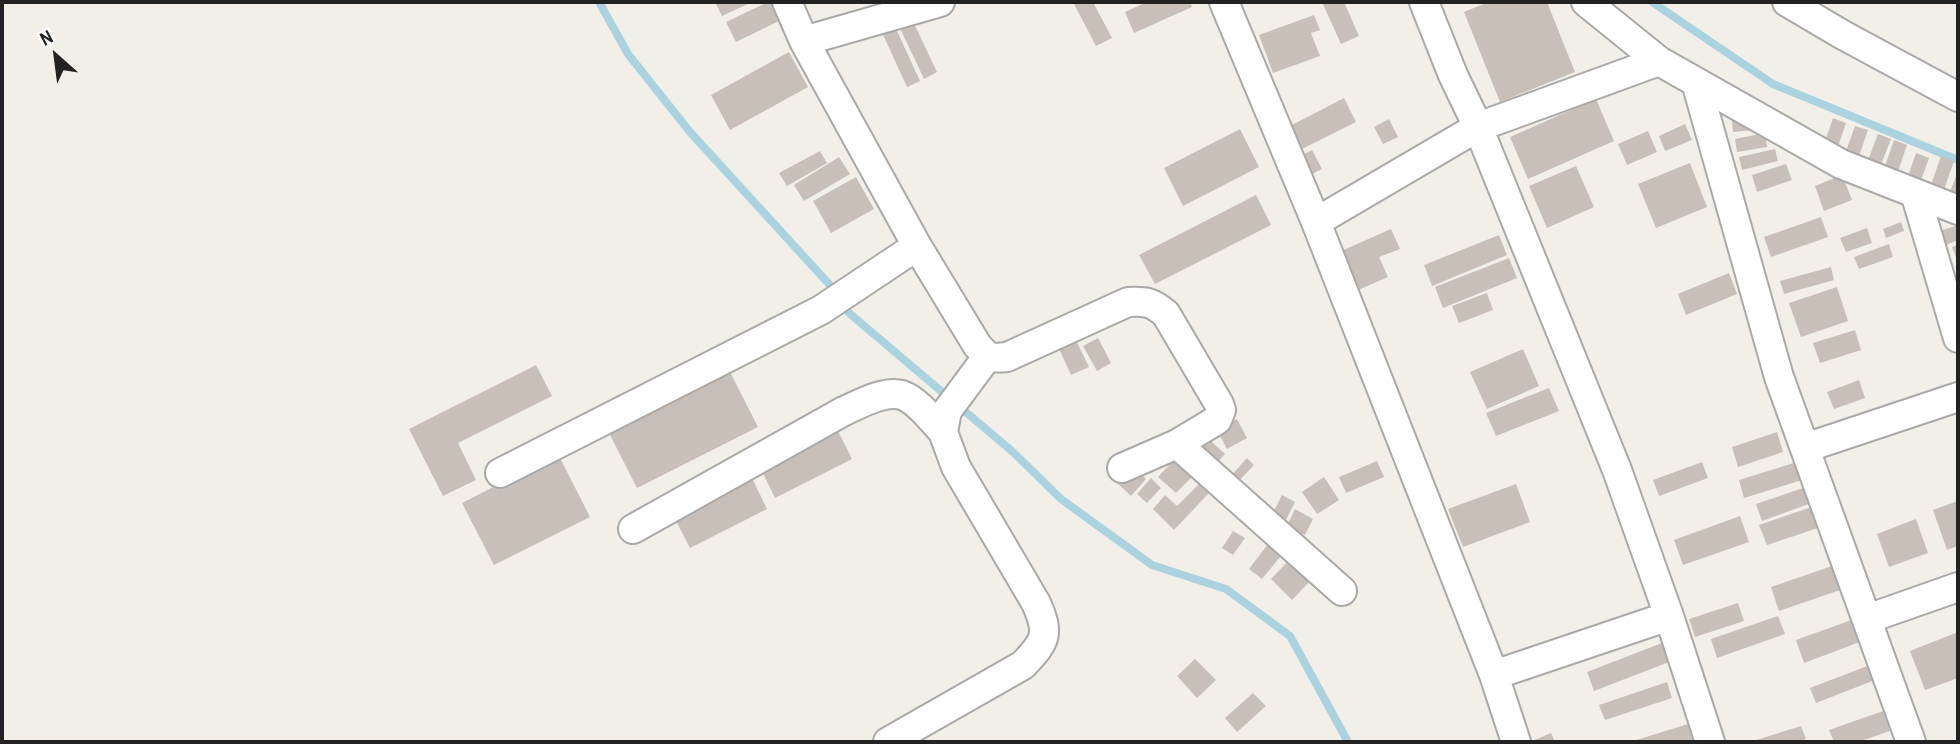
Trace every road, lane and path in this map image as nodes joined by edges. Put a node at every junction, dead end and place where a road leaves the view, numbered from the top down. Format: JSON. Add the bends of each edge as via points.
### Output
{"nodes":[{"id":1,"x":787,"y":2,"type":"edge"},
{"id":2,"x":940,"y":2,"type":"edge"},
{"id":3,"x":1224,"y":2,"type":"edge"},
{"id":4,"x":1424,"y":2,"type":"edge"},
{"id":5,"x":1586,"y":2,"type":"edge"},
{"id":6,"x":1787,"y":2,"type":"edge"},
{"id":7,"x":804,"y":41,"type":"junction"},
{"id":8,"x":1659,"y":61,"type":"junction"},
{"id":9,"x":1696,"y":82,"type":"junction"},
{"id":10,"x":1958,"y":97,"type":"edge"},
{"id":11,"x":1478,"y":127,"type":"junction"},
{"id":12,"x":1915,"y":193,"type":"junction"},
{"id":13,"x":1958,"y":209,"type":"edge"},
{"id":14,"x":1316,"y":222,"type":"junction"},
{"id":15,"x":917,"y":246,"type":"junction"},
{"id":16,"x":1958,"y":338,"type":"edge"},
{"id":17,"x":987,"y":356,"type":"junction"},
{"id":18,"x":1958,"y":397,"type":"edge"},
{"id":19,"x":945,"y":421,"type":"junction"},
{"id":20,"x":1177,"y":444,"type":"junction"},
{"id":21,"x":1805,"y":448,"type":"junction"},
{"id":22,"x":1122,"y":468,"type":"dead end"},
{"id":23,"x":500,"y":472,"type":"dead end"},
{"id":24,"x":633,"y":529,"type":"dead end"},
{"id":25,"x":1958,"y":587,"type":"edge"},
{"id":26,"x":1342,"y":591,"type":"dead end"},
{"id":27,"x":1668,"y":616,"type":"junction"},
{"id":28,"x":1867,"y":619,"type":"junction"},
{"id":29,"x":1494,"y":675,"type":"junction"},
{"id":30,"x":888,"y":742,"type":"edge"},
{"id":31,"x":1516,"y":742,"type":"edge"},
{"id":32,"x":1710,"y":742,"type":"edge"},
{"id":33,"x":1911,"y":742,"type":"edge"}],
"edges":[{"from":1,"to":7,"type":"street"},
{"from":2,"to":7,"type":"street"},
{"from":3,"to":14,"type":"street"},
{"from":4,"to":11,"type":"street"},
{"from":5,"to":8,"type":"street"},
{"from":6,"to":10,"type":"street"},
{"from":7,"to":15,"type":"street"},
{"from":8,"to":9,"type":"street"},
{"from":8,"to":11,"type":"street"},
{"from":9,"to":12,"type":"street","via":[[1841,163]]},
{"from":9,"to":21,"type":"street","via":[[1779,377]]},
{"from":11,"to":14,"type":"street"},
{"from":11,"to":27,"type":"street","via":[[1617,470]]},
{"from":12,"to":13,"type":"street"},
{"from":12,"to":16,"type":"street"},
{"from":14,"to":29,"type":"street"},
{"from":15,"to":17,"type":"street"},
{"from":15,"to":23,"type":"street","via":[[821,310]]},
{"from":17,"to":19,"type":"street"},
{"from":17,"to":20,"type":"street","via":[[1007,357],[1128,302],[1155,305],[1174,325],[1221,410],[1217,421]]},
{"from":18,"to":21,"type":"street"},
{"from":19,"to":24,"type":"street","via":[[901,395],[868,400]]},
{"from":19,"to":30,"type":"street","via":[[956,467],[1036,603],[1044,636],[1023,664]]},
{"from":20,"to":22,"type":"street"},
{"from":20,"to":26,"type":"street"},
{"from":21,"to":28,"type":"street"},
{"from":25,"to":28,"type":"street"},
{"from":27,"to":29,"type":"street"},
{"from":27,"to":32,"type":"street"},
{"from":28,"to":33,"type":"street"},
{"from":29,"to":31,"type":"street"}]}
